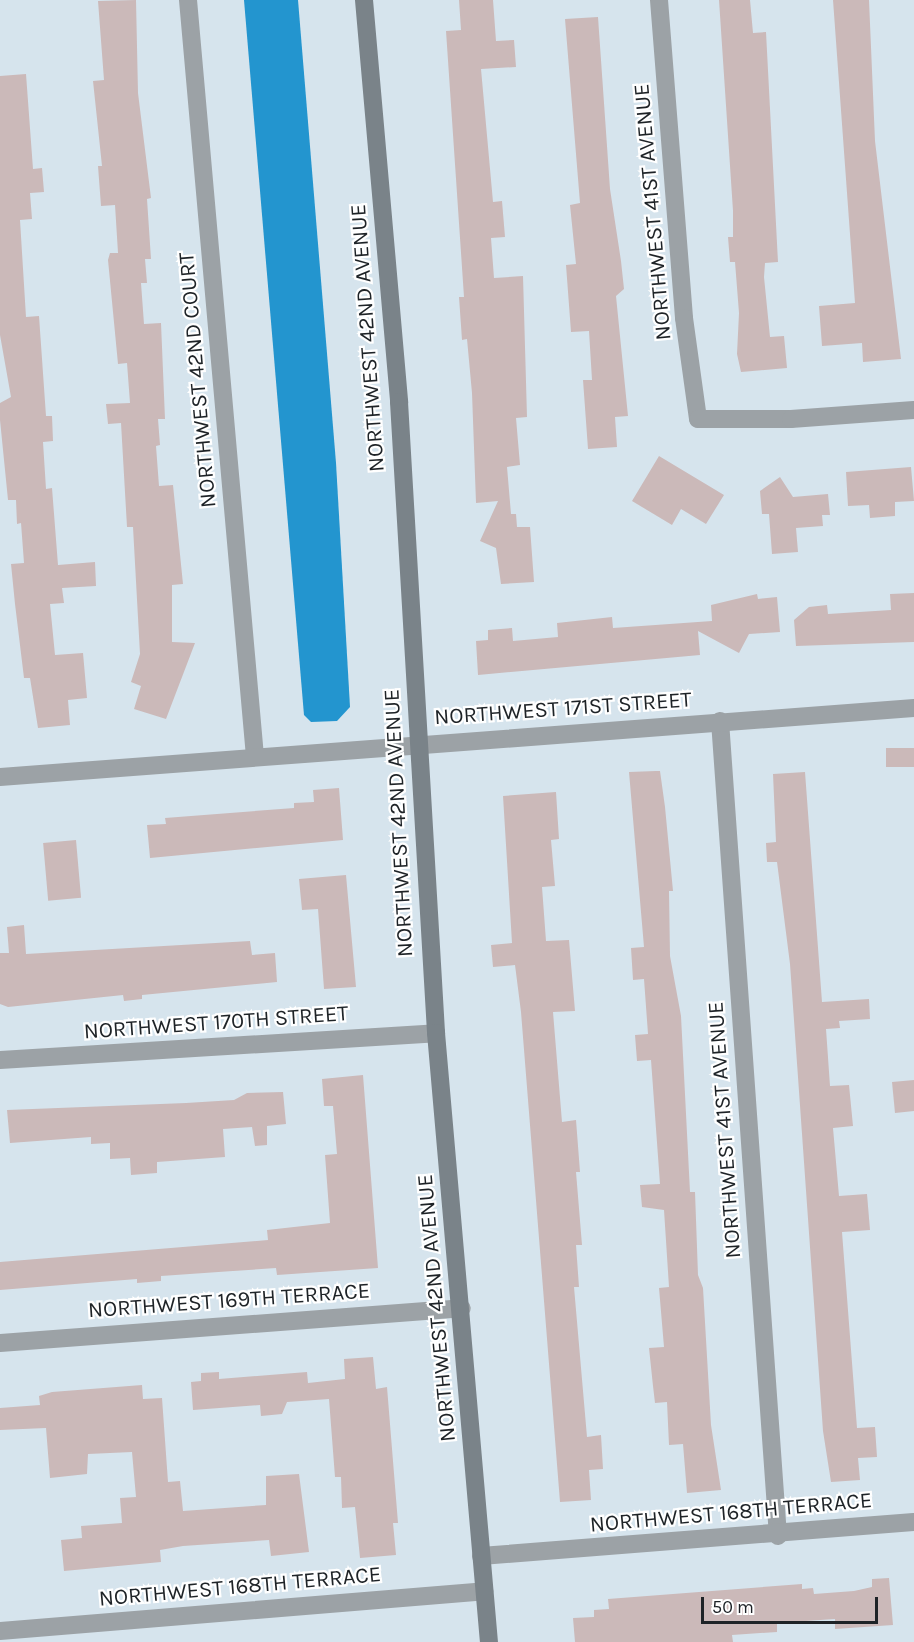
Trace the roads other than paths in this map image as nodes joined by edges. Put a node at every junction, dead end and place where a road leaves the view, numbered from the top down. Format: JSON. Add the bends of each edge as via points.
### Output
{"nodes":[{"id":1,"x":189,"y":0,"type":"edge"},
{"id":2,"x":364,"y":0,"type":"edge"},
{"id":3,"x":659,"y":0,"type":"edge"},
{"id":4,"x":914,"y":410,"type":"edge"},
{"id":5,"x":914,"y":708,"type":"edge"},
{"id":6,"x":720,"y":721,"type":"junction"},
{"id":7,"x":418,"y":744,"type":"junction"},
{"id":8,"x":255,"y":756,"type":"junction"},
{"id":9,"x":0,"y":777,"type":"edge"},
{"id":10,"x":436,"y":1033,"type":"junction"},
{"id":11,"x":0,"y":1060,"type":"edge"},
{"id":12,"x":462,"y":1308,"type":"junction"},
{"id":13,"x":0,"y":1342,"type":"edge"},
{"id":14,"x":914,"y":1522,"type":"edge"},
{"id":15,"x":778,"y":1536,"type":"junction"},
{"id":16,"x":481,"y":1556,"type":"junction"},
{"id":17,"x":484,"y":1591,"type":"junction"},
{"id":18,"x":0,"y":1631,"type":"edge"},
{"id":19,"x":489,"y":1642,"type":"edge"}],
"edges":[{"from":1,"to":8,"type":"street","name":"NORTHWEST 42ND COURT"},
{"from":2,"to":7,"type":"street","name":"NORTHWEST 42ND AVENUE","via":[[399,402]]},
{"from":3,"to":4,"type":"street","name":"NORTHWEST 41ST AVENUE","via":[[684,318],[698,419],[791,419]]},
{"from":5,"to":6,"type":"street","name":"NORTHWEST 171ST STREET"},
{"from":6,"to":7,"type":"street","name":"NORTHWEST 171ST STREET"},
{"from":6,"to":15,"type":"street","name":"NORTHWEST 41ST AVENUE"},
{"from":7,"to":8,"type":"street","name":"NORTHWEST 171ST STREET"},
{"from":7,"to":10,"type":"street","name":"NORTHWEST 42ND AVENUE"},
{"from":8,"to":9,"type":"street","name":"NORTHWEST 171ST STREET"},
{"from":10,"to":11,"type":"street","name":"NORTHWEST 170TH STREET"},
{"from":10,"to":12,"type":"street","name":"NORTHWEST 42ND AVENUE"},
{"from":12,"to":13,"type":"street","name":"NORTHWEST 169TH TERRACE"},
{"from":12,"to":16,"type":"street","name":"NORTHWEST 42ND AVENUE"},
{"from":14,"to":15,"type":"street","name":"NORTHWEST 168TH TERRACE"},
{"from":15,"to":16,"type":"street","name":"NORTHWEST 168TH TERRACE"},
{"from":16,"to":17,"type":"street","name":"NORTHWEST 42ND AVENUE"},
{"from":17,"to":18,"type":"street","name":"NORTHWEST 168TH TERRACE"},
{"from":17,"to":19,"type":"street","name":"NORTHWEST 42ND AVENUE"}]}
